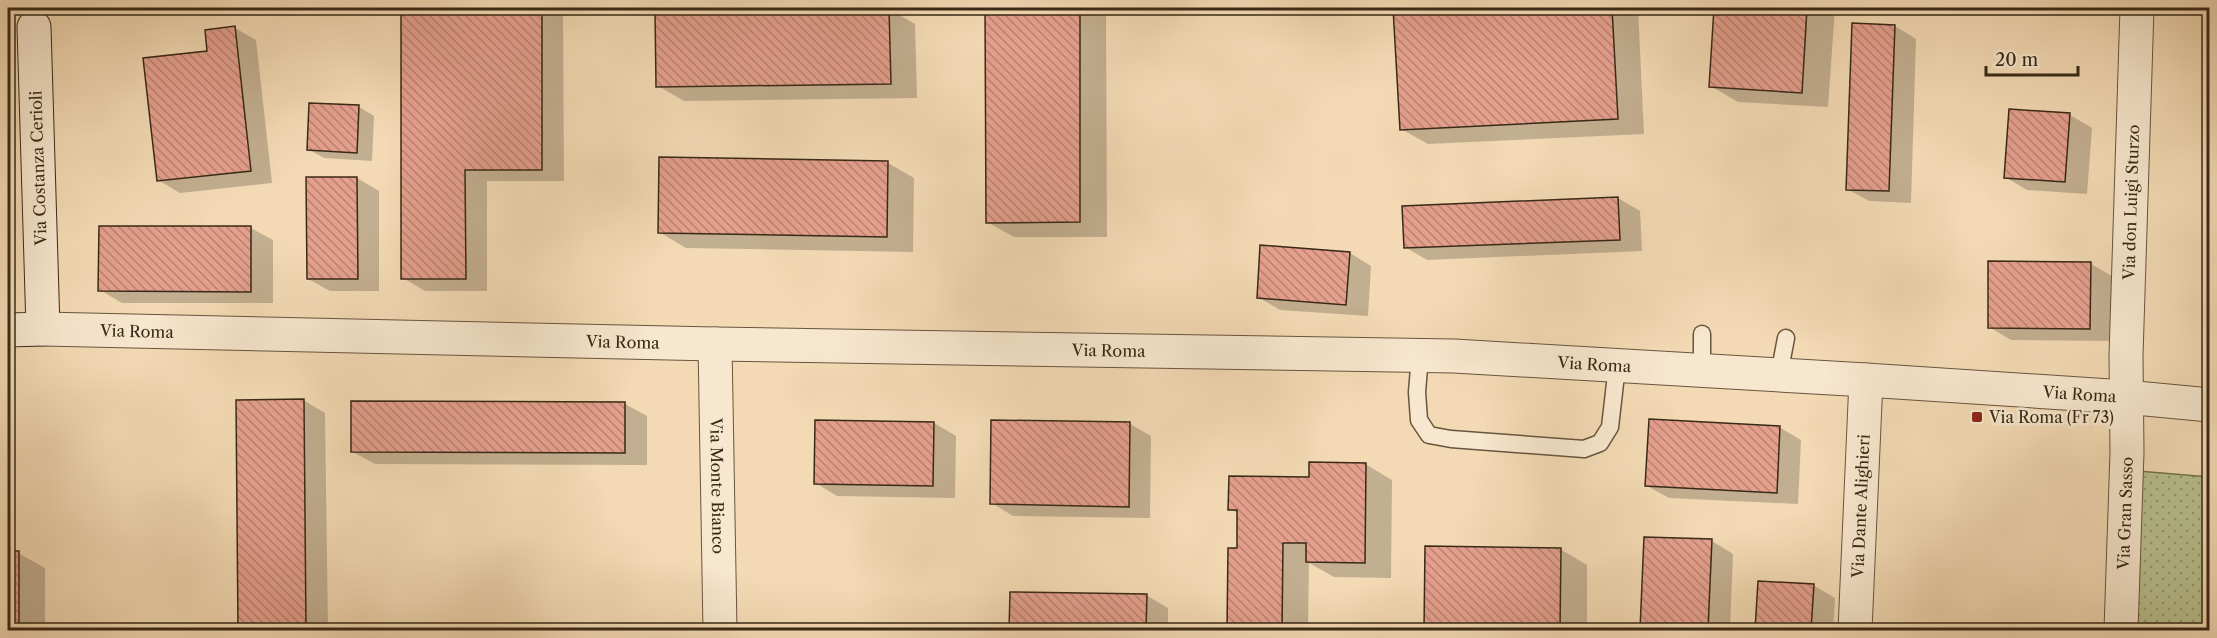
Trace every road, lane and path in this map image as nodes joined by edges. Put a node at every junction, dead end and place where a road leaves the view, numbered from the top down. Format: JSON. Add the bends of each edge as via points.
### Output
{"nodes":[{"id":1,"x":2137,"y":8,"type":"edge"},
{"id":2,"x":33,"y":17,"type":"edge"},
{"id":3,"x":43,"y":329,"type":"junction"},
{"id":4,"x":8,"y":330,"type":"edge"},
{"id":5,"x":1702,"y":334,"type":"dead end"},
{"id":6,"x":1786,"y":338,"type":"dead end"},
{"id":7,"x":715,"y":344,"type":"junction"},
{"id":8,"x":1420,"y":356,"type":"junction"},
{"id":9,"x":1617,"y":366,"type":"junction"},
{"id":10,"x":1702,"y":370,"type":"junction"},
{"id":11,"x":1779,"y":375,"type":"junction"},
{"id":12,"x":1866,"y":380,"type":"junction"},
{"id":13,"x":2125,"y":397,"type":"junction"},
{"id":14,"x":2210,"y":405,"type":"edge"},
{"id":15,"x":720,"y":630,"type":"edge"},
{"id":16,"x":1855,"y":630,"type":"edge"},
{"id":17,"x":2121,"y":630,"type":"edge"}],
"edges":[{"from":1,"to":13,"type":"street","name":"Via don Luigi Sturzo"},
{"from":2,"to":3,"type":"street","name":"Via Costanza Cerioli"},
{"from":3,"to":4,"type":"street","name":"Via Roma"},
{"from":3,"to":7,"type":"street","name":"Via Roma"},
{"from":5,"to":10,"type":"lane"},
{"from":6,"to":11,"type":"lane"},
{"from":7,"to":8,"type":"street","name":"Via Roma"},
{"from":7,"to":15,"type":"street","name":"Via Monte Bianco"},
{"from":8,"to":9,"type":"street","name":"Via Roma"},
{"from":8,"to":9,"type":"lane","via":[[1419,420],[1429,435],[1584,449],[1600,443],[1611,427]]},
{"from":9,"to":10,"type":"street","name":"Via Roma"},
{"from":10,"to":11,"type":"street","name":"Via Roma"},
{"from":11,"to":12,"type":"street","name":"Via Roma"},
{"from":12,"to":13,"type":"street","name":"Via Roma"},
{"from":12,"to":16,"type":"street","name":"Via Dante Alighieri"},
{"from":13,"to":14,"type":"street","name":"Via Roma"},
{"from":13,"to":17,"type":"street","name":"Via Gran Sasso"}]}
